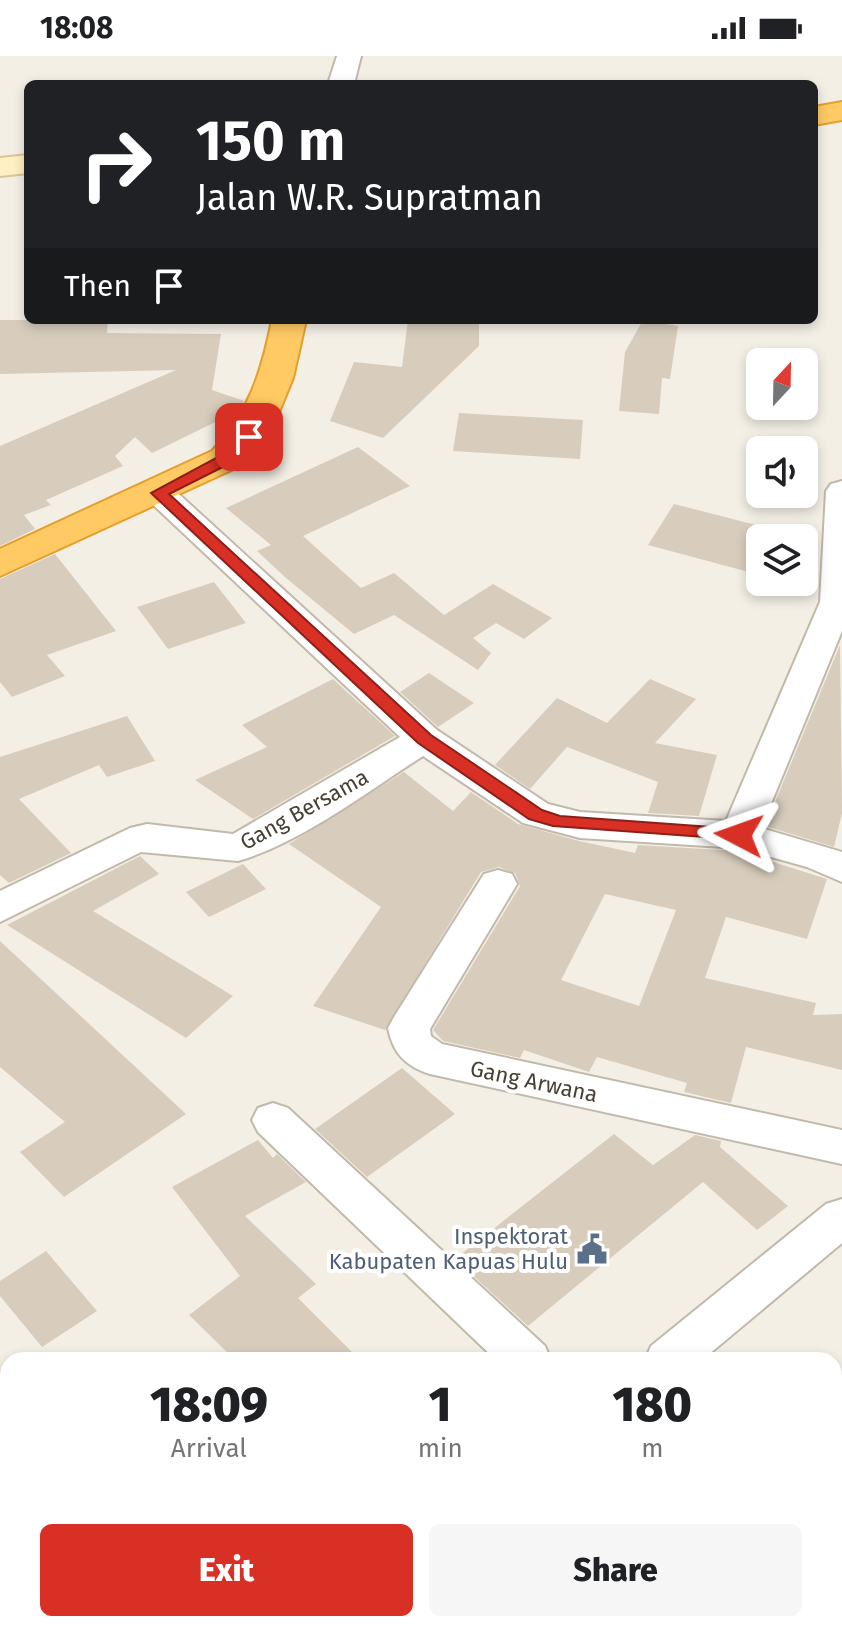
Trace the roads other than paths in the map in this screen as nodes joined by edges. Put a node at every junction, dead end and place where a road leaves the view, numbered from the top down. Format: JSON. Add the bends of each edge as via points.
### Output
{"nodes":[{"id":1,"x":349,"y":56,"type":"edge"},
{"id":2,"x":342,"y":80,"type":"edge"},
{"id":3,"x":842,"y":111,"type":"edge"},
{"id":4,"x":818,"y":115,"type":"edge"},
{"id":5,"x":24,"y":164,"type":"edge"},
{"id":6,"x":0,"y":167,"type":"edge"},
{"id":7,"x":288,"y":324,"type":"edge"},
{"id":8,"x":842,"y":491,"type":"edge"},
{"id":9,"x":159,"y":493,"type":"junction"},
{"id":10,"x":0,"y":564,"type":"edge"},
{"id":11,"x":424,"y":739,"type":"junction"},
{"id":12,"x":739,"y":835,"type":"junction"},
{"id":13,"x":842,"y":868,"type":"edge"},
{"id":14,"x":498,"y":884,"type":"dead end"},
{"id":15,"x":0,"y":908,"type":"edge"},
{"id":16,"x":273,"y":1120,"type":"dead end"},
{"id":17,"x":842,"y":1147,"type":"edge"},
{"id":18,"x":842,"y":1217,"type":"edge"},
{"id":19,"x":520,"y":1352,"type":"edge"},
{"id":20,"x":678,"y":1352,"type":"edge"}],
"edges":[{"from":1,"to":2,"type":"street"},
{"from":3,"to":4,"type":"highway"},
{"from":5,"to":6,"type":"main road"},
{"from":7,"to":9,"type":"highway","via":[[265,412],[249,437],[225,459]]},
{"from":8,"to":12,"type":"street","via":[[837,602]]},
{"from":9,"to":10,"type":"highway"},
{"from":9,"to":11,"type":"street"},
{"from":11,"to":12,"type":"street","via":[[547,818],[580,825]]},
{"from":11,"to":15,"type":"street","name":"Gang Bersama","via":[[238,848],[147,837],[130,841]]},
{"from":12,"to":13,"type":"street"},
{"from":14,"to":17,"type":"street","name":"Gang Arwana","via":[[409,1028],[412,1044],[430,1058]]},
{"from":16,"to":19,"type":"street"},
{"from":18,"to":20,"type":"street"}]}
